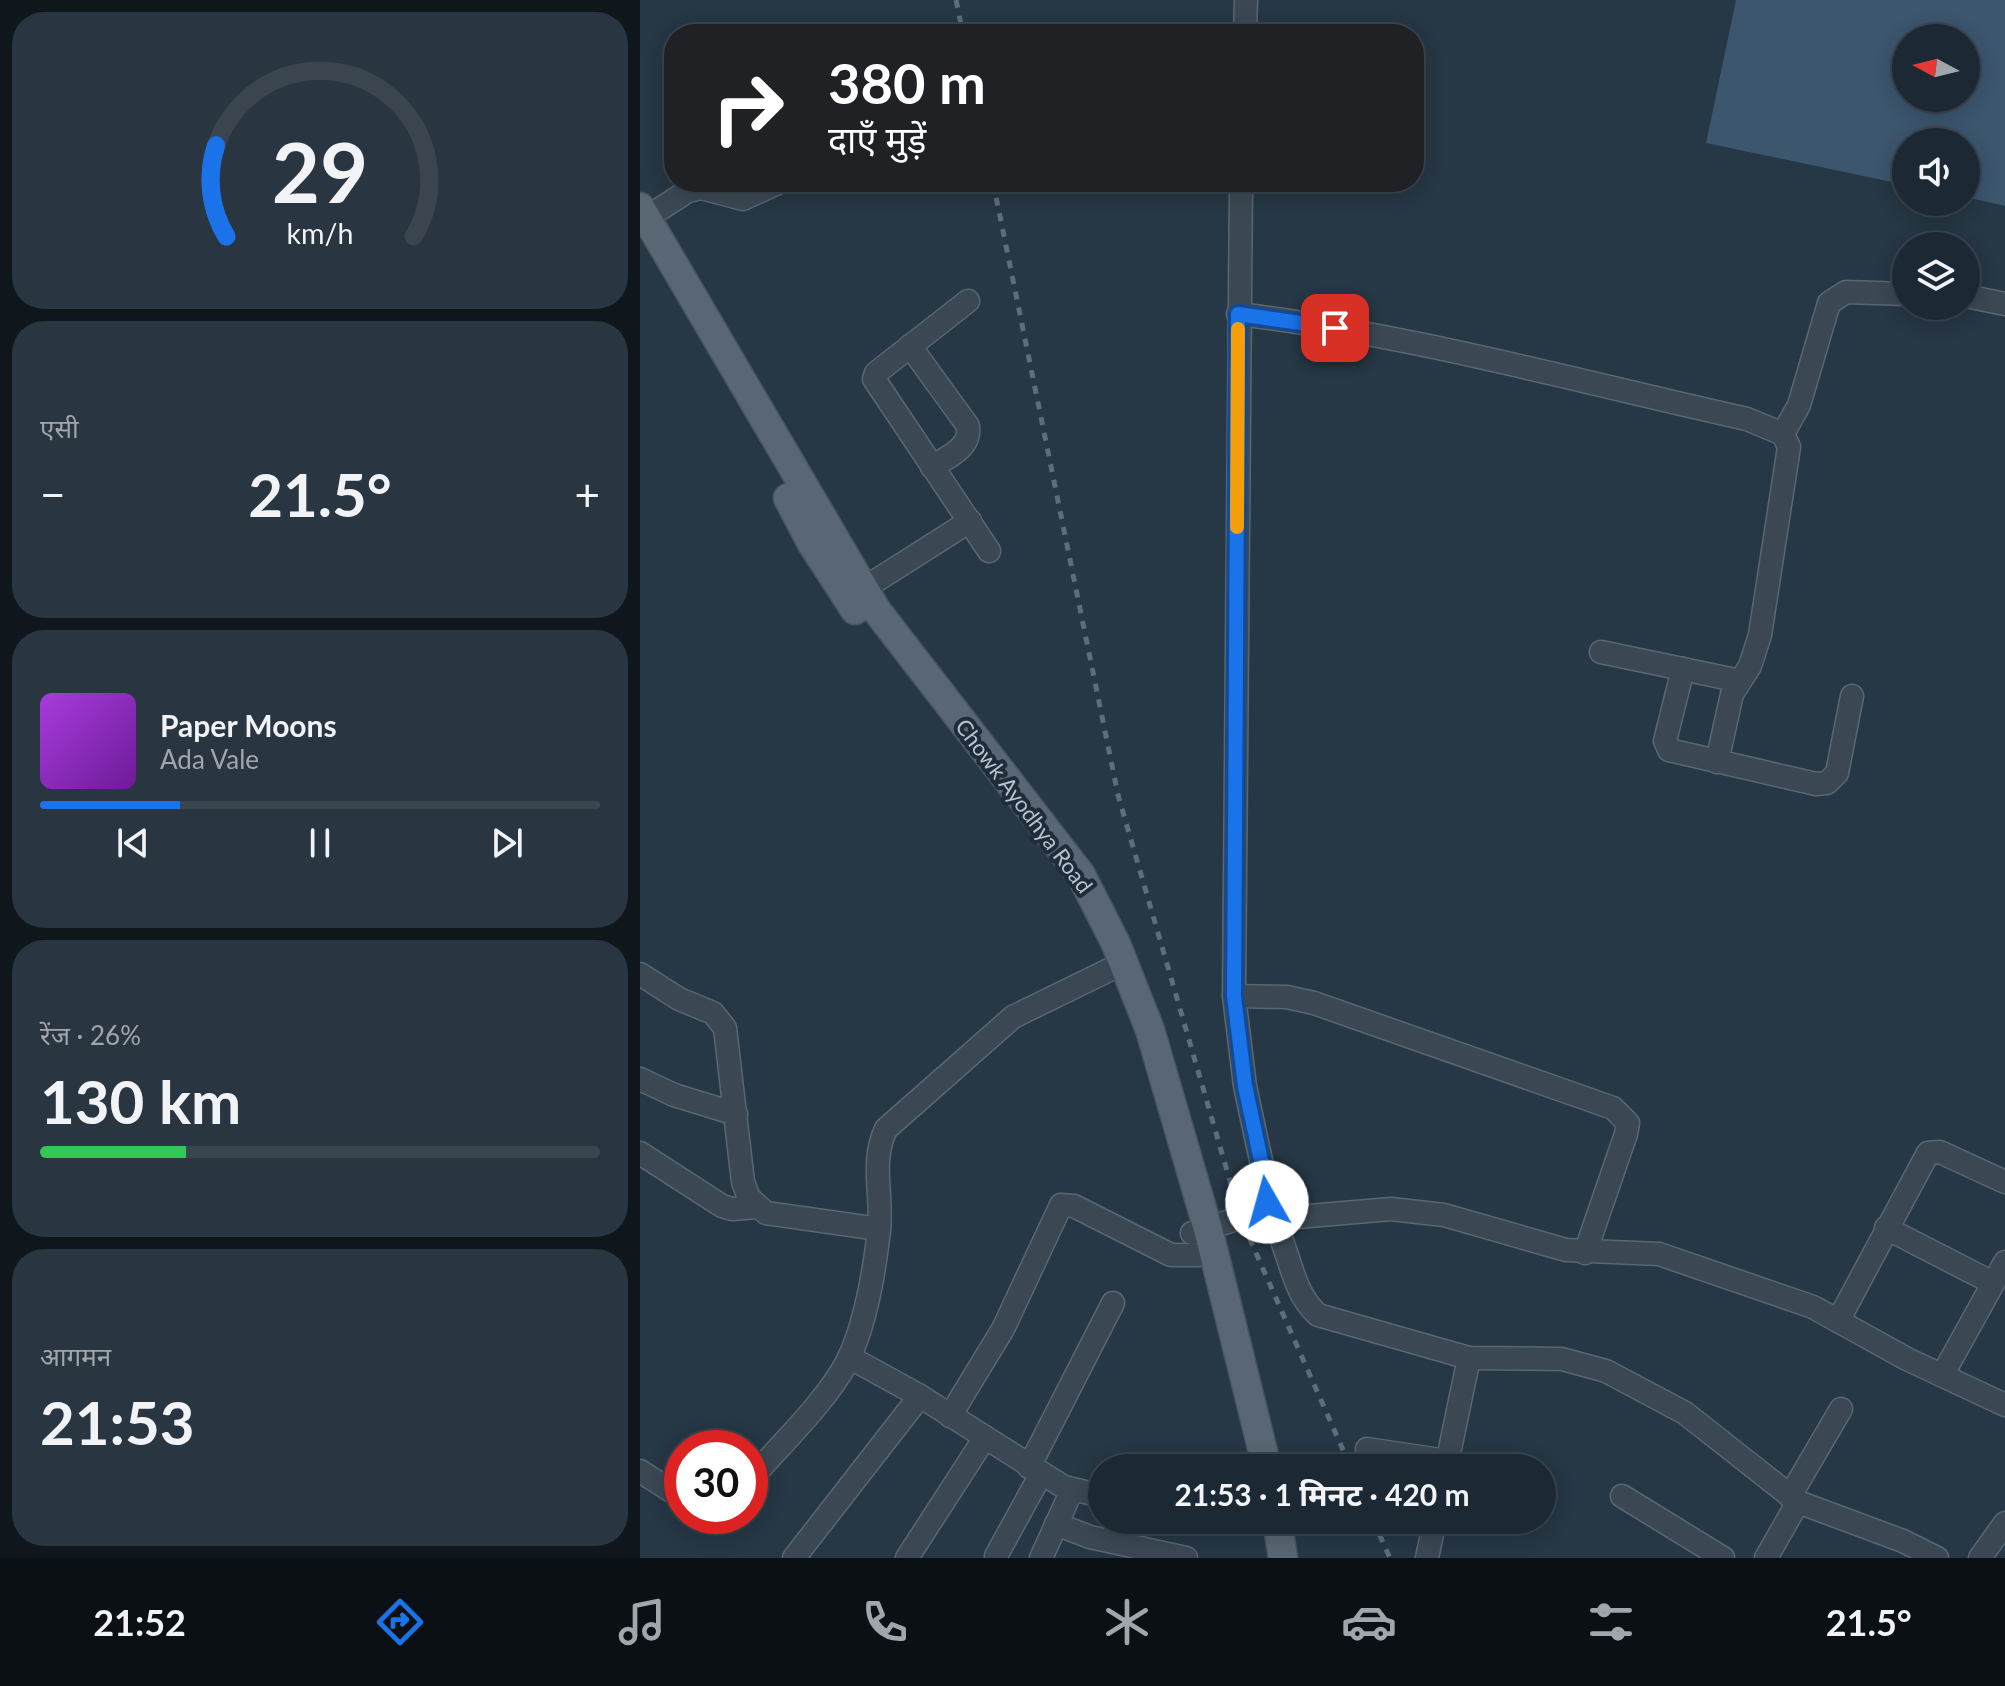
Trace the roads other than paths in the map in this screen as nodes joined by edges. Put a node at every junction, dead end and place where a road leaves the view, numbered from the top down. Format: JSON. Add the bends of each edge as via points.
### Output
{"nodes":[{"id":1,"x":1246,"y":0,"type":"edge"},
{"id":2,"x":1245,"y":24,"type":"edge"},
{"id":3,"x":687,"y":192,"type":"edge"},
{"id":4,"x":716,"y":192,"type":"edge"},
{"id":5,"x":758,"y":192,"type":"edge"},
{"id":6,"x":1241,"y":192,"type":"edge"},
{"id":7,"x":642,"y":222,"type":"edge"},
{"id":8,"x":1892,"y":294,"type":"edge"},
{"id":9,"x":1980,"y":299,"type":"edge"},
{"id":10,"x":968,"y":301,"type":"dead end"},
{"id":11,"x":2005,"y":304,"type":"edge"},
{"id":12,"x":1238,"y":314,"type":"junction"},
{"id":13,"x":910,"y":346,"type":"junction"},
{"id":14,"x":1783,"y":434,"type":"junction"},
{"id":15,"x":932,"y":467,"type":"junction"},
{"id":16,"x":970,"y":521,"type":"junction"},
{"id":17,"x":819,"y":536,"type":"junction"},
{"id":18,"x":989,"y":551,"type":"dead end"},
{"id":19,"x":863,"y":589,"type":"junction"},
{"id":20,"x":1601,"y":652,"type":"dead end"},
{"id":21,"x":1683,"y":669,"type":"junction"},
{"id":22,"x":1740,"y":681,"type":"junction"},
{"id":23,"x":1852,"y":696,"type":"dead end"},
{"id":24,"x":1717,"y":762,"type":"junction"},
{"id":25,"x":1109,"y":970,"type":"junction"},
{"id":26,"x":640,"y":974,"type":"edge"},
{"id":27,"x":1234,"y":996,"type":"junction"},
{"id":28,"x":640,"y":1079,"type":"edge"},
{"id":29,"x":736,"y":1114,"type":"junction"},
{"id":30,"x":640,"y":1153,"type":"edge"},
{"id":31,"x":2005,"y":1182,"type":"edge"},
{"id":32,"x":757,"y":1207,"type":"junction"},
{"id":33,"x":1269,"y":1214,"type":"junction"},
{"id":34,"x":1886,"y":1228,"type":"junction"},
{"id":35,"x":879,"y":1229,"type":"junction"},
{"id":36,"x":1199,"y":1239,"type":"junction"},
{"id":37,"x":1585,"y":1253,"type":"junction"},
{"id":38,"x":2005,"y":1262,"type":"edge"},
{"id":39,"x":1993,"y":1283,"type":"junction"},
{"id":40,"x":1113,"y":1303,"type":"dead end"},
{"id":41,"x":1838,"y":1321,"type":"junction"},
{"id":42,"x":849,"y":1357,"type":"junction"},
{"id":43,"x":1469,"y":1358,"type":"junction"},
{"id":44,"x":1943,"y":1374,"type":"junction"},
{"id":45,"x":920,"y":1396,"type":"junction"},
{"id":46,"x":2005,"y":1405,"type":"edge"},
{"id":47,"x":1841,"y":1409,"type":"dead end"},
{"id":48,"x":950,"y":1416,"type":"junction"},
{"id":49,"x":984,"y":1439,"type":"junction"},
{"id":50,"x":1367,"y":1449,"type":"dead end"},
{"id":51,"x":1247,"y":1454,"type":"edge"},
{"id":52,"x":1263,"y":1454,"type":"edge"},
{"id":53,"x":1394,"y":1454,"type":"edge"},
{"id":54,"x":1449,"y":1454,"type":"edge"},
{"id":55,"x":768,"y":1459,"type":"edge"},
{"id":56,"x":1035,"y":1470,"type":"junction"},
{"id":57,"x":640,"y":1471,"type":"edge"},
{"id":58,"x":664,"y":1486,"type":"edge"},
{"id":59,"x":1072,"y":1490,"type":"junction"},
{"id":60,"x":1088,"y":1493,"type":"edge"},
{"id":61,"x":1622,"y":1496,"type":"dead end"},
{"id":62,"x":1794,"y":1499,"type":"junction"},
{"id":63,"x":2005,"y":1523,"type":"edge"},
{"id":64,"x":1056,"y":1524,"type":"junction"},
{"id":65,"x":1264,"y":1534,"type":"edge"},
{"id":66,"x":1279,"y":1534,"type":"edge"},
{"id":67,"x":1432,"y":1534,"type":"edge"},
{"id":68,"x":996,"y":1556,"type":"edge"},
{"id":69,"x":794,"y":1558,"type":"edge"},
{"id":70,"x":907,"y":1558,"type":"edge"},
{"id":71,"x":1041,"y":1558,"type":"edge"},
{"id":72,"x":1186,"y":1558,"type":"edge"},
{"id":73,"x":1267,"y":1558,"type":"edge"},
{"id":74,"x":1283,"y":1558,"type":"edge"},
{"id":75,"x":1427,"y":1558,"type":"edge"},
{"id":76,"x":1723,"y":1558,"type":"edge"},
{"id":77,"x":1766,"y":1558,"type":"edge"},
{"id":78,"x":1937,"y":1558,"type":"edge"},
{"id":79,"x":1980,"y":1558,"type":"edge"}],
"edges":[{"from":1,"to":2,"type":"street"},
{"from":3,"to":7,"type":"street"},
{"from":4,"to":5,"type":"street","via":[[743,199]]},
{"from":6,"to":12,"type":"street"},
{"from":7,"to":17,"type":"main road","name":"Chowk Ayodhya Road"},
{"from":8,"to":14,"type":"street","via":[[1846,292],[1829,303],[1799,405]]},
{"from":9,"to":11,"type":"street"},
{"from":10,"to":13,"type":"street"},
{"from":12,"to":14,"type":"street","via":[[1305,322],[1499,364],[1747,419]]},
{"from":12,"to":27,"type":"street"},
{"from":13,"to":15,"type":"street","via":[[874,379]]},
{"from":13,"to":15,"type":"street","via":[[968,426],[965,445]]},
{"from":14,"to":22,"type":"street","via":[[1789,447],[1760,635]]},
{"from":15,"to":16,"type":"street"},
{"from":16,"to":18,"type":"street"},
{"from":16,"to":19,"type":"street"},
{"from":17,"to":19,"type":"main road","name":"Chowk Ayodhya Road"},
{"from":17,"to":25,"type":"main road","name":"Chowk Ayodhya Road","via":[[844,595],[1036,834]]},
{"from":19,"to":36,"type":"main road","name":"Chowk Ayodhya Road","via":[[1081,875],[1150,1030]]},
{"from":20,"to":21,"type":"street"},
{"from":21,"to":22,"type":"street"},
{"from":21,"to":24,"type":"street","via":[[1666,747]]},
{"from":22,"to":24,"type":"street","via":[[1732,694]]},
{"from":23,"to":24,"type":"street","via":[[1837,773],[1827,783]]},
{"from":25,"to":35,"type":"street","via":[[1013,1017],[896,1117],[878,1145]]},
{"from":25,"to":36,"type":"main road","name":"Chowk Ayodhya Road"},
{"from":26,"to":29,"type":"street","via":[[720,1018]]},
{"from":27,"to":33,"type":"street"},
{"from":27,"to":37,"type":"street","via":[[1314,1003],[1613,1108],[1628,1123],[1626,1134]]},
{"from":28,"to":29,"type":"street"},
{"from":29,"to":32,"type":"street","via":[[743,1182]]},
{"from":30,"to":32,"type":"street","via":[[722,1206]]},
{"from":31,"to":34,"type":"street","via":[[1940,1152],[1928,1153]]},
{"from":32,"to":35,"type":"street","via":[[766,1213]]},
{"from":33,"to":36,"type":"street"},
{"from":33,"to":37,"type":"street","via":[[1378,1210],[1444,1215]]},
{"from":33,"to":43,"type":"street","via":[[1285,1241],[1301,1295],[1318,1315]]},
{"from":34,"to":39,"type":"street"},
{"from":34,"to":41,"type":"street"},
{"from":35,"to":42,"type":"street"},
{"from":36,"to":48,"type":"street","via":[[1171,1255],[1074,1206],[1061,1205],[1003,1329]]},
{"from":36,"to":51,"type":"main road","name":"Chowk Ayodhya Road"},
{"from":36,"to":52,"type":"main road","name":"Chowk Ayodhya Road"},
{"from":37,"to":41,"type":"street","via":[[1659,1254],[1813,1307]]},
{"from":38,"to":39,"type":"street"},
{"from":39,"to":44,"type":"street"},
{"from":40,"to":56,"type":"street"},
{"from":41,"to":44,"type":"street"},
{"from":42,"to":45,"type":"street"},
{"from":42,"to":55,"type":"street"},
{"from":43,"to":54,"type":"street"},
{"from":43,"to":62,"type":"street","via":[[1562,1359],[1606,1371],[1685,1413]]},
{"from":44,"to":46,"type":"street"},
{"from":45,"to":48,"type":"street"},
{"from":45,"to":69,"type":"street"},
{"from":47,"to":62,"type":"street"},
{"from":48,"to":49,"type":"street"},
{"from":49,"to":56,"type":"street"},
{"from":49,"to":70,"type":"street"},
{"from":50,"to":53,"type":"street"},
{"from":56,"to":59,"type":"street"},
{"from":56,"to":68,"type":"street"},
{"from":57,"to":58,"type":"street"},
{"from":59,"to":60,"type":"street"},
{"from":59,"to":64,"type":"street"},
{"from":61,"to":76,"type":"street"},
{"from":62,"to":77,"type":"street"},
{"from":62,"to":78,"type":"street"},
{"from":63,"to":79,"type":"street"},
{"from":64,"to":71,"type":"street"},
{"from":64,"to":72,"type":"street"},
{"from":65,"to":73,"type":"main road"},
{"from":66,"to":74,"type":"main road"},
{"from":67,"to":75,"type":"street"}]}
